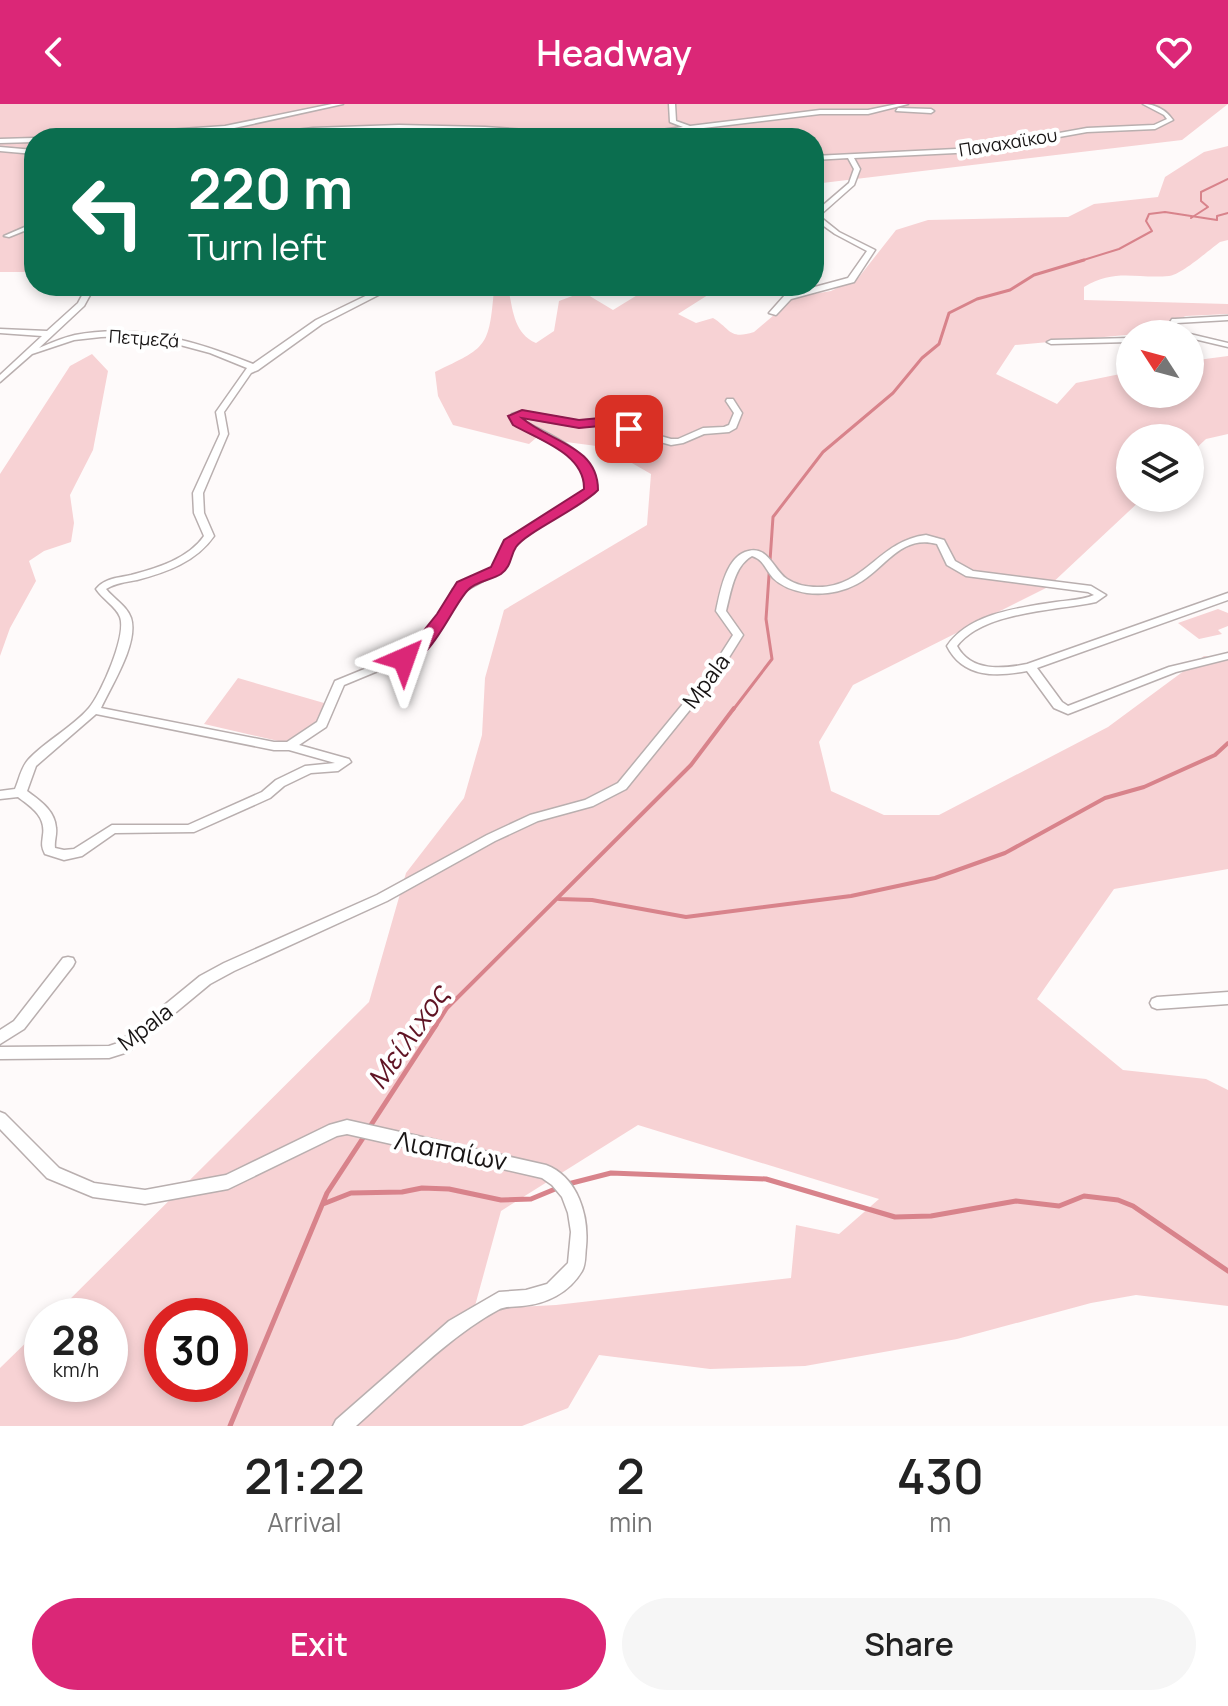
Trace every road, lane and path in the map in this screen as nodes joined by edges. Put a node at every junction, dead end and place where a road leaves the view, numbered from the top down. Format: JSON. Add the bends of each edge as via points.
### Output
{"nodes":[{"id":1,"x":340,"y":104,"type":"edge"},
{"id":2,"x":672,"y":104,"type":"edge"},
{"id":3,"x":905,"y":104,"type":"edge"},
{"id":4,"x":1146,"y":104,"type":"edge"},
{"id":5,"x":829,"y":106,"type":"dead end"},
{"id":6,"x":885,"y":109,"type":"junction"},
{"id":7,"x":931,"y":111,"type":"dead end"},
{"id":8,"x":787,"y":117,"type":"junction"},
{"id":9,"x":225,"y":128,"type":"edge"},
{"id":10,"x":392,"y":128,"type":"edge"},
{"id":11,"x":435,"y":128,"type":"edge"},
{"id":12,"x":694,"y":128,"type":"joint"},
{"id":13,"x":24,"y":140,"type":"edge"},
{"id":14,"x":0,"y":141,"type":"edge"},
{"id":15,"x":0,"y":149,"type":"edge"},
{"id":16,"x":24,"y":151,"type":"edge"},
{"id":17,"x":849,"y":155,"type":"junction"},
{"id":18,"x":824,"y":157,"type":"edge"},
{"id":19,"x":824,"y":208,"type":"edge"},
{"id":20,"x":824,"y":223,"type":"edge"},
{"id":21,"x":24,"y":229,"type":"edge"},
{"id":22,"x":7,"y":236,"type":"dead end"},
{"id":23,"x":824,"y":287,"type":"edge"},
{"id":24,"x":86,"y":296,"type":"edge"},
{"id":25,"x":372,"y":296,"type":"edge"},
{"id":26,"x":792,"y":296,"type":"edge"},
{"id":27,"x":773,"y":313,"type":"dead end"},
{"id":28,"x":1228,"y":318,"type":"edge"},
{"id":29,"x":1193,"y":320,"type":"edge"},
{"id":30,"x":0,"y":331,"type":"edge"},
{"id":31,"x":51,"y":334,"type":"junction"},
{"id":32,"x":1204,"y":339,"type":"edge"},
{"id":33,"x":1116,"y":340,"type":"edge"},
{"id":34,"x":1051,"y":342,"type":"dead end"},
{"id":35,"x":1228,"y":345,"type":"edge"},
{"id":36,"x":30,"y":352,"type":"junction"},
{"id":37,"x":255,"y":368,"type":"junction"},
{"id":38,"x":0,"y":380,"type":"edge"},
{"id":39,"x":730,"y":401,"type":"dead end"},
{"id":40,"x":1228,"y":596,"type":"edge"},
{"id":41,"x":1228,"y":656,"type":"edge"},
{"id":42,"x":1030,"y":667,"type":"junction"},
{"id":43,"x":94,"y":710,"type":"junction"},
{"id":44,"x":289,"y":746,"type":"junction"},
{"id":45,"x":20,"y":792,"type":"junction"},
{"id":46,"x":0,"y":795,"type":"edge"},
{"id":47,"x":68,"y":962,"type":"dead end"},
{"id":48,"x":1228,"y":998,"type":"edge"},
{"id":49,"x":1157,"y":1003,"type":"dead end"},
{"id":50,"x":0,"y":1038,"type":"edge"},
{"id":51,"x":0,"y":1053,"type":"edge"},
{"id":52,"x":0,"y":1119,"type":"edge"},
{"id":53,"x":342,"y":1426,"type":"edge"}],
"edges":[{"from":1,"to":9,"type":"street"},
{"from":2,"to":12,"type":"street","via":[[673,122]]},
{"from":3,"to":6,"type":"street"},
{"from":4,"to":17,"type":"street","name":"Παναχαϊκου","via":[[1170,120],[1155,127],[1080,130],[976,150]]},
{"from":5,"to":8,"type":"street"},
{"from":6,"to":7,"type":"street"},
{"from":6,"to":8,"type":"street"},
{"from":8,"to":12,"type":"street"},
{"from":10,"to":11,"type":"street"},
{"from":13,"to":14,"type":"street"},
{"from":15,"to":16,"type":"street"},
{"from":17,"to":18,"type":"street","name":"Παναχαϊκου"},
{"from":17,"to":19,"type":"street","via":[[856,167],[853,182]]},
{"from":20,"to":23,"type":"street","via":[[871,250],[851,280]]},
{"from":21,"to":22,"type":"street"},
{"from":24,"to":31,"type":"street"},
{"from":25,"to":37,"type":"street","via":[[319,322]]},
{"from":26,"to":27,"type":"street"},
{"from":28,"to":29,"type":"street"},
{"from":30,"to":31,"type":"street"},
{"from":31,"to":36,"type":"street"},
{"from":32,"to":35,"type":"street"},
{"from":33,"to":34,"type":"street"},
{"from":36,"to":37,"type":"street","name":"Πετμεζά","via":[[81,337],[148,337],[196,344]]},
{"from":36,"to":38,"type":"street"},
{"from":37,"to":43,"type":"street","via":[[244,374],[220,412],[224,434],[198,493],[209,536],[205,543],[175,561],[101,589],[121,609],[128,626],[119,659]]},
{"from":39,"to":44,"type":"street","via":[[738,413],[733,426],[680,441],[600,422],[515,416],[580,458],[591,474],[591,490],[510,543],[496,570],[462,586],[415,652],[339,683],[322,724]]},
{"from":40,"to":42,"type":"street","name":"Mpala"},
{"from":41,"to":42,"type":"street","via":[[1173,669],[1068,710],[1058,705]]},
{"from":42,"to":51,"type":"street","name":"Mpala","via":[[985,670],[960,659],[952,646],[961,633],[980,622],[1092,600],[1098,592],[970,574],[951,563],[941,542],[922,537],[903,543],[855,581],[810,590],[783,581],[765,557],[751,553],[730,575],[721,611],[738,635],[714,673],[622,786],[589,803],[534,818],[382,898],[229,967],[123,1048]]},
{"from":43,"to":44,"type":"street"},
{"from":43,"to":45,"type":"street","via":[[31,764]]},
{"from":44,"to":45,"type":"street","via":[[345,763],[301,772],[266,795],[190,829],[112,829],[87,848],[64,855],[50,851],[50,819]]},
{"from":45,"to":46,"type":"street"},
{"from":47,"to":50,"type":"street","via":[[19,1025]]},
{"from":48,"to":49,"type":"street"},
{"from":52,"to":53,"type":"street","name":"Λιαπαίων","via":[[53,1173],[93,1190],[145,1197],[228,1182],[334,1130],[359,1129],[527,1166],[563,1187],[579,1232],[576,1266],[565,1280],[552,1291],[499,1300],[455,1327]]}]}
